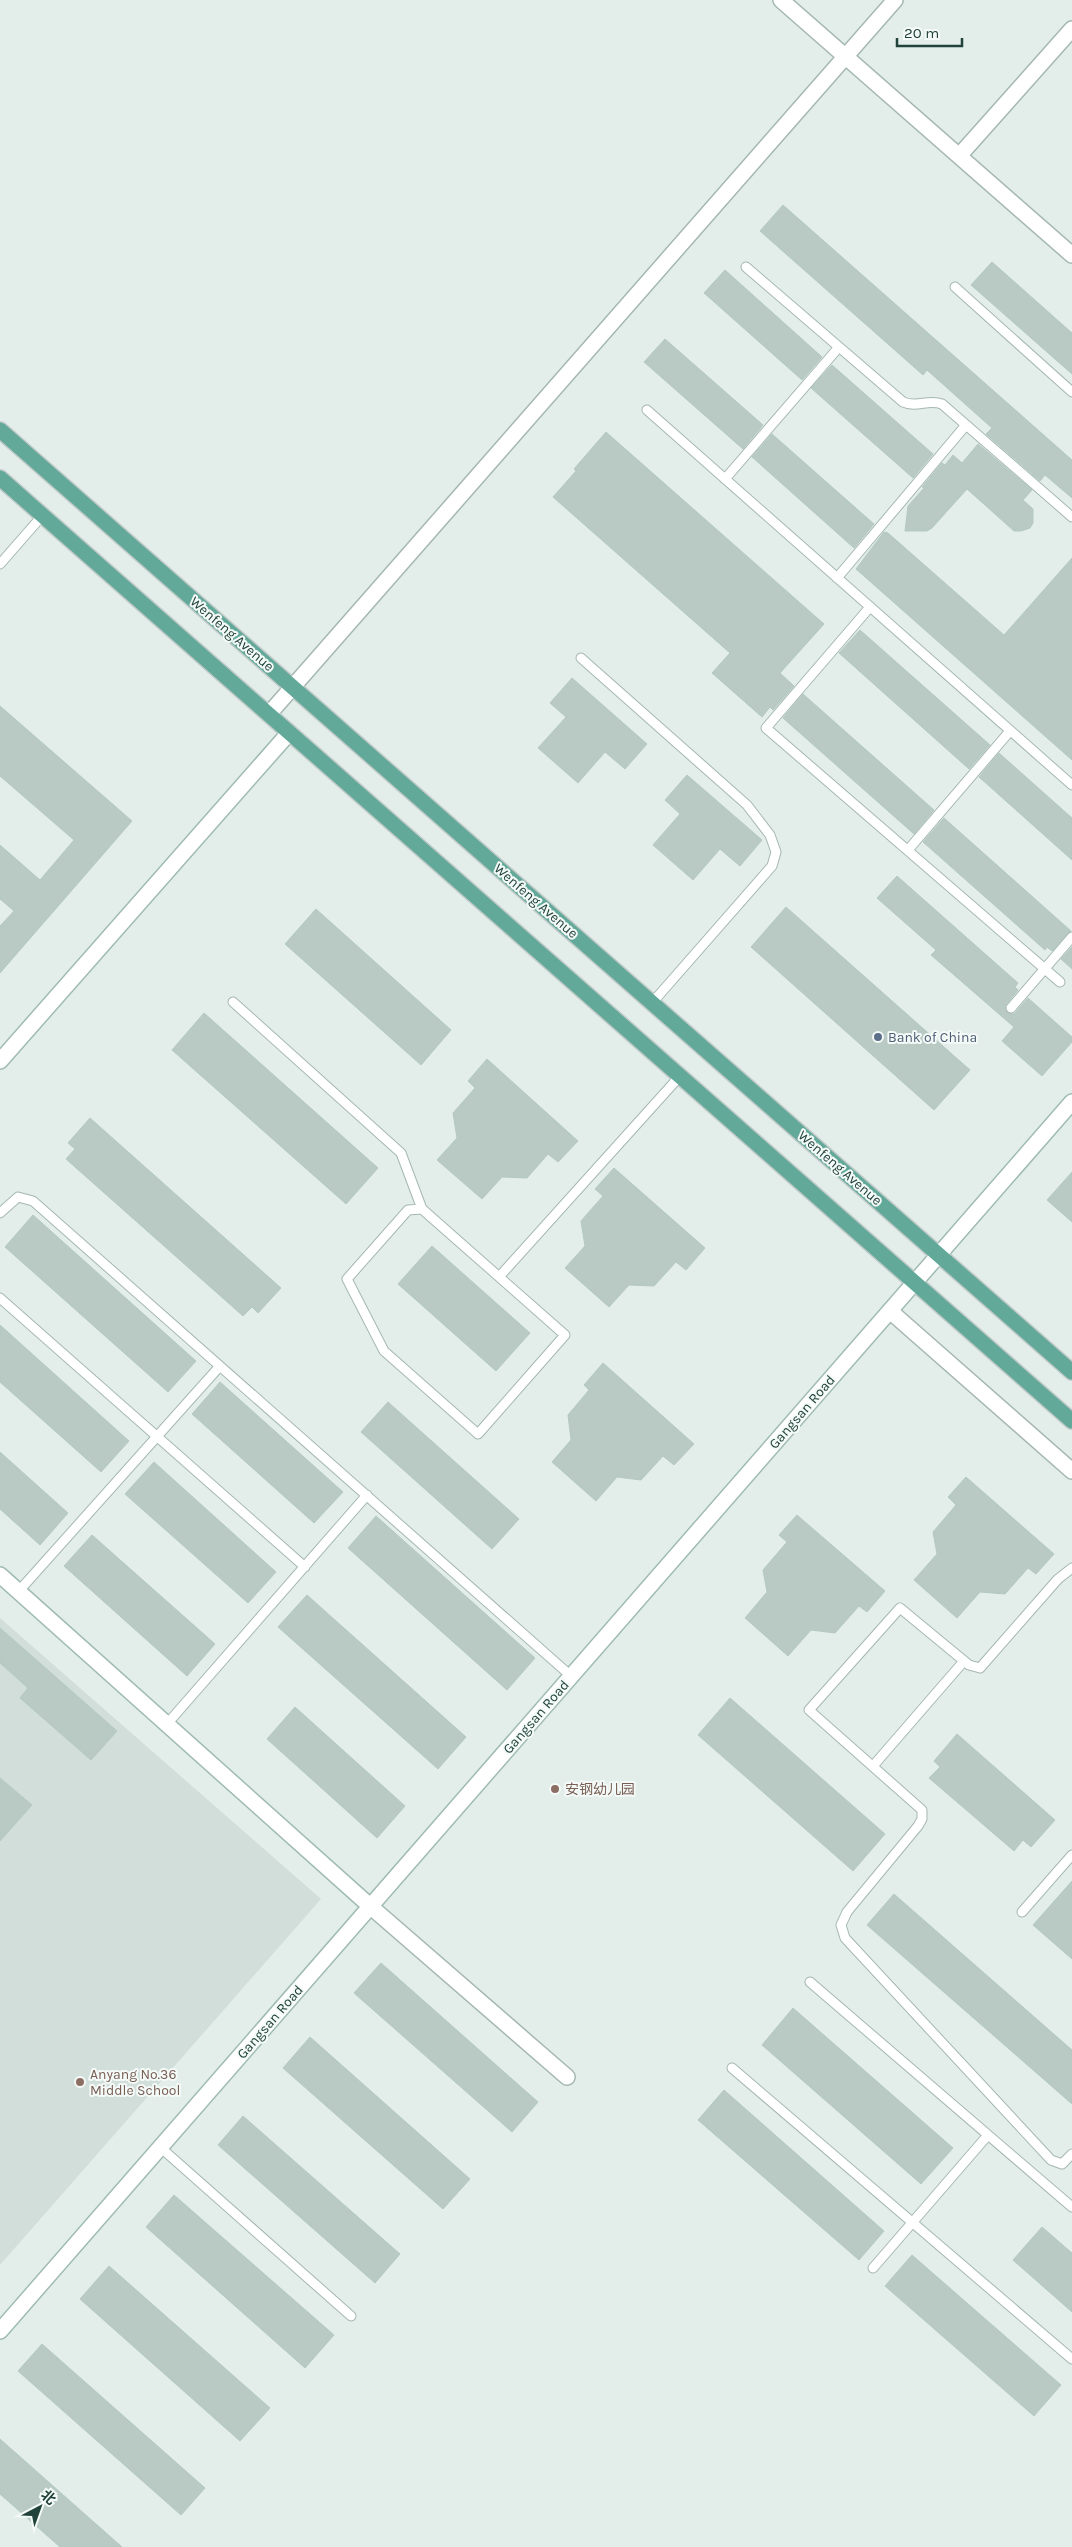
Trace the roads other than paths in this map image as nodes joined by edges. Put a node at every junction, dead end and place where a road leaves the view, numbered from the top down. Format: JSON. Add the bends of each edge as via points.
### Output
{"nodes":[{"id":1,"x":780,"y":0,"type":"edge"},
{"id":2,"x":894,"y":0,"type":"edge"},
{"id":3,"x":1072,"y":29,"type":"edge"},
{"id":4,"x":845,"y":56,"type":"junction"},
{"id":5,"x":959,"y":156,"type":"junction"},
{"id":6,"x":1072,"y":255,"type":"edge"},
{"id":7,"x":746,"y":267,"type":"dead end"},
{"id":8,"x":955,"y":287,"type":"dead end"},
{"id":9,"x":839,"y":347,"type":"junction"},
{"id":10,"x":1072,"y":392,"type":"edge"},
{"id":11,"x":647,"y":410,"type":"dead end"},
{"id":12,"x":966,"y":425,"type":"junction"},
{"id":13,"x":0,"y":430,"type":"edge"},
{"id":14,"x":0,"y":478,"type":"edge"},
{"id":15,"x":725,"y":479,"type":"junction"},
{"id":16,"x":42,"y":516,"type":"junction"},
{"id":17,"x":1072,"y":517,"type":"edge"},
{"id":18,"x":0,"y":564,"type":"edge"},
{"id":19,"x":837,"y":578,"type":"junction"},
{"id":20,"x":870,"y":607,"type":"junction"},
{"id":21,"x":581,"y":658,"type":"dead end"},
{"id":22,"x":293,"y":687,"type":"junction"},
{"id":23,"x":269,"y":714,"type":"junction"},
{"id":24,"x":1010,"y":731,"type":"junction"},
{"id":25,"x":290,"y":733,"type":"junction"},
{"id":26,"x":1072,"y":785,"type":"edge"},
{"id":27,"x":908,"y":850,"type":"junction"},
{"id":28,"x":1072,"y":938,"type":"edge"},
{"id":29,"x":1045,"y":968,"type":"junction"},
{"id":30,"x":1060,"y":982,"type":"dead end"},
{"id":31,"x":233,"y":1002,"type":"dead end"},
{"id":32,"x":652,"y":1003,"type":"junction"},
{"id":33,"x":1011,"y":1008,"type":"dead end"},
{"id":34,"x":0,"y":1061,"type":"edge"},
{"id":35,"x":680,"y":1076,"type":"junction"},
{"id":36,"x":1072,"y":1102,"type":"edge"},
{"id":37,"x":422,"y":1209,"type":"junction"},
{"id":38,"x":0,"y":1213,"type":"edge"},
{"id":39,"x":939,"y":1255,"type":"junction"},
{"id":40,"x":499,"y":1277,"type":"junction"},
{"id":41,"x":915,"y":1283,"type":"junction"},
{"id":42,"x":0,"y":1298,"type":"edge"},
{"id":43,"x":890,"y":1311,"type":"junction"},
{"id":44,"x":220,"y":1366,"type":"junction"},
{"id":45,"x":1072,"y":1372,"type":"edge"},
{"id":46,"x":1072,"y":1421,"type":"edge"},
{"id":47,"x":157,"y":1437,"type":"junction"},
{"id":48,"x":1072,"y":1470,"type":"edge"},
{"id":49,"x":366,"y":1496,"type":"junction"},
{"id":50,"x":304,"y":1567,"type":"junction"},
{"id":51,"x":1072,"y":1568,"type":"edge"},
{"id":52,"x":0,"y":1575,"type":"edge"},
{"id":53,"x":18,"y":1592,"type":"junction"},
{"id":54,"x":964,"y":1661,"type":"junction"},
{"id":55,"x":571,"y":1676,"type":"junction"},
{"id":56,"x":167,"y":1724,"type":"junction"},
{"id":57,"x":873,"y":1766,"type":"junction"},
{"id":58,"x":1072,"y":1854,"type":"edge"},
{"id":59,"x":370,"y":1906,"type":"junction"},
{"id":60,"x":1022,"y":1912,"type":"dead end"},
{"id":61,"x":810,"y":1982,"type":"dead end"},
{"id":62,"x":732,"y":2068,"type":"dead end"},
{"id":63,"x":567,"y":2077,"type":"dead end"},
{"id":64,"x":988,"y":2135,"type":"junction"},
{"id":65,"x":160,"y":2148,"type":"junction"},
{"id":66,"x":1072,"y":2154,"type":"edge"},
{"id":67,"x":1072,"y":2207,"type":"edge"},
{"id":68,"x":912,"y":2222,"type":"junction"},
{"id":69,"x":873,"y":2268,"type":"dead end"},
{"id":70,"x":351,"y":2316,"type":"dead end"},
{"id":71,"x":0,"y":2331,"type":"edge"},
{"id":72,"x":1072,"y":2359,"type":"edge"}],
"edges":[{"from":1,"to":4,"type":"street"},
{"from":2,"to":4,"type":"street"},
{"from":3,"to":5,"type":"street"},
{"from":4,"to":5,"type":"street"},
{"from":4,"to":22,"type":"street"},
{"from":5,"to":6,"type":"street"},
{"from":7,"to":9,"type":"lane"},
{"from":8,"to":10,"type":"lane"},
{"from":9,"to":12,"type":"lane","via":[[903,402],[911,406],[933,400]]},
{"from":9,"to":15,"type":"lane"},
{"from":11,"to":15,"type":"lane"},
{"from":12,"to":17,"type":"lane"},
{"from":12,"to":19,"type":"lane"},
{"from":13,"to":22,"type":"main road","name":"Wenfeng Avenue"},
{"from":14,"to":16,"type":"main road"},
{"from":15,"to":19,"type":"lane"},
{"from":16,"to":18,"type":"lane"},
{"from":16,"to":23,"type":"main road"},
{"from":19,"to":20,"type":"lane"},
{"from":20,"to":24,"type":"lane"},
{"from":20,"to":27,"type":"lane","via":[[766,728]]},
{"from":21,"to":32,"type":"lane","via":[[747,805],[770,835],[776,852],[772,866]]},
{"from":22,"to":23,"type":"street"},
{"from":22,"to":32,"type":"main road","name":"Wenfeng Avenue"},
{"from":23,"to":25,"type":"main road"},
{"from":24,"to":26,"type":"lane"},
{"from":24,"to":27,"type":"lane"},
{"from":25,"to":34,"type":"street"},
{"from":25,"to":35,"type":"main road"},
{"from":27,"to":29,"type":"lane"},
{"from":28,"to":29,"type":"lane"},
{"from":29,"to":30,"type":"lane"},
{"from":29,"to":33,"type":"lane"},
{"from":31,"to":37,"type":"lane","via":[[402,1153]]},
{"from":32,"to":39,"type":"main road","name":"Wenfeng Avenue"},
{"from":35,"to":40,"type":"lane"},
{"from":35,"to":41,"type":"main road"},
{"from":36,"to":39,"type":"street","name":"Gangsan Road"},
{"from":37,"to":40,"type":"lane"},
{"from":37,"to":40,"type":"lane","via":[[408,1210],[347,1279],[384,1351],[478,1434],[565,1335]]},
{"from":38,"to":44,"type":"lane","via":[[18,1197],[33,1201]]},
{"from":39,"to":41,"type":"street","name":"Gangsan Road"},
{"from":39,"to":45,"type":"main road","name":"Wenfeng Avenue"},
{"from":41,"to":43,"type":"street","name":"Gangsan Road"},
{"from":41,"to":46,"type":"main road"},
{"from":42,"to":47,"type":"lane"},
{"from":43,"to":48,"type":"street"},
{"from":43,"to":55,"type":"street","name":"Gangsan Road"},
{"from":44,"to":47,"type":"lane"},
{"from":44,"to":49,"type":"lane"},
{"from":47,"to":50,"type":"lane"},
{"from":47,"to":53,"type":"lane"},
{"from":49,"to":50,"type":"lane"},
{"from":49,"to":55,"type":"lane"},
{"from":50,"to":56,"type":"lane"},
{"from":51,"to":54,"type":"lane","via":[[1058,1579],[980,1668]]},
{"from":52,"to":53,"type":"street"},
{"from":53,"to":56,"type":"street"},
{"from":54,"to":57,"type":"lane"},
{"from":54,"to":57,"type":"lane","via":[[900,1608],[809,1710]]},
{"from":55,"to":59,"type":"street","name":"Gangsan Road"},
{"from":56,"to":59,"type":"street"},
{"from":57,"to":66,"type":"lane","via":[[922,1810],[922,1819],[847,1912],[841,1925],[845,1938],[1051,2160],[1062,2164]]},
{"from":58,"to":60,"type":"lane"},
{"from":59,"to":63,"type":"street"},
{"from":59,"to":65,"type":"street","name":"Gangsan Road"},
{"from":61,"to":64,"type":"lane"},
{"from":62,"to":68,"type":"lane"},
{"from":64,"to":67,"type":"lane"},
{"from":64,"to":68,"type":"lane"},
{"from":65,"to":70,"type":"lane"},
{"from":65,"to":71,"type":"street","name":"Gangsan Road"},
{"from":68,"to":69,"type":"lane"},
{"from":68,"to":72,"type":"lane"}]}
